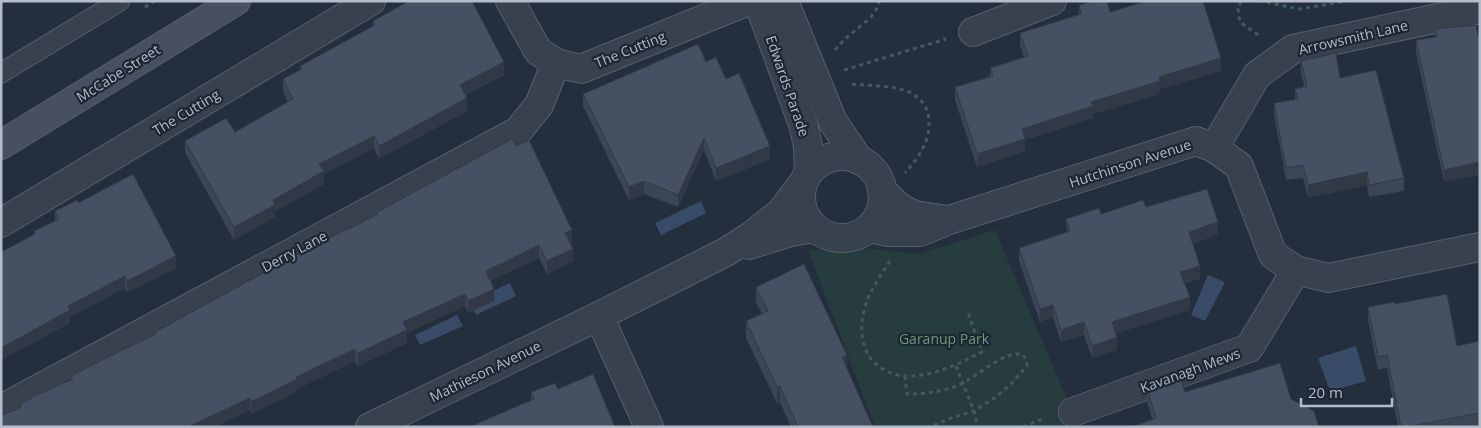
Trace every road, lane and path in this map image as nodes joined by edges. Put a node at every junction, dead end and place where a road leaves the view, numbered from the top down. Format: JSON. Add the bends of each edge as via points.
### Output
{"nodes":[{"id":1,"x":120,"y":1,"type":"edge"},
{"id":2,"x":236,"y":1,"type":"edge"},
{"id":3,"x":370,"y":1,"type":"edge"},
{"id":4,"x":510,"y":1,"type":"edge"},
{"id":5,"x":748,"y":1,"type":"edge"},
{"id":6,"x":758,"y":1,"type":"edge"},
{"id":7,"x":784,"y":1,"type":"edge"},
{"id":8,"x":879,"y":1,"type":"edge"},
{"id":9,"x":1052,"y":1,"type":"edge"},
{"id":10,"x":1241,"y":1,"type":"edge"},
{"id":11,"x":1259,"y":1,"type":"edge"},
{"id":12,"x":1346,"y":1,"type":"edge"},
{"id":13,"x":1480,"y":9,"type":"edge"},
{"id":14,"x":973,"y":32,"type":"dead end"},
{"id":15,"x":1254,"y":33,"type":"dead end"},
{"id":16,"x":926,"y":44,"type":"dead end"},
{"id":17,"x":835,"y":50,"type":"dead end"},
{"id":18,"x":556,"y":63,"type":"junction"},
{"id":19,"x":1,"y":73,"type":"edge"},
{"id":20,"x":815,"y":79,"type":"junction"},
{"id":21,"x":852,"y":84,"type":"dead end"},
{"id":22,"x":1,"y":145,"type":"edge"},
{"id":23,"x":1214,"y":148,"type":"junction"},
{"id":24,"x":859,"y":160,"type":"junction"},
{"id":25,"x":904,"y":174,"type":"dead end"},
{"id":26,"x":806,"y":178,"type":"junction"},
{"id":27,"x":882,"y":191,"type":"junction"},
{"id":28,"x":949,"y":220,"type":"junction"},
{"id":29,"x":1,"y":223,"type":"edge"},
{"id":30,"x":814,"y":228,"type":"junction"},
{"id":31,"x":869,"y":228,"type":"junction"},
{"id":32,"x":1480,"y":247,"type":"edge"},
{"id":33,"x":726,"y":252,"type":"junction"},
{"id":34,"x":892,"y":258,"type":"dead end"},
{"id":35,"x":1296,"y":270,"type":"junction"},
{"id":36,"x":967,"y":310,"type":"dead end"},
{"id":37,"x":599,"y":316,"type":"junction"},
{"id":38,"x":956,"y":366,"type":"junction"},
{"id":39,"x":905,"y":376,"type":"junction"},
{"id":40,"x":963,"y":384,"type":"junction"},
{"id":41,"x":1,"y":409,"type":"edge"},
{"id":42,"x":974,"y":411,"type":"junction"},
{"id":43,"x":1061,"y":415,"type":"joint"},
{"id":44,"x":370,"y":427,"type":"edge"},
{"id":45,"x":649,"y":427,"type":"edge"},
{"id":46,"x":929,"y":427,"type":"edge"},
{"id":47,"x":978,"y":427,"type":"edge"},
{"id":48,"x":1023,"y":427,"type":"edge"}],
"edges":[{"from":1,"to":19,"type":"lane"},
{"from":2,"to":22,"type":"street","name":"McCabe Street"},
{"from":3,"to":29,"type":"street","name":"The Cutting"},
{"from":4,"to":18,"type":"street","name":"The Cutting","via":[[538,51]]},
{"from":5,"to":18,"type":"street","name":"The Cutting","via":[[581,69]]},
{"from":6,"to":26,"type":"street","name":"Edwards Parade","via":[[803,124],[808,146]]},
{"from":7,"to":20,"type":"street","name":"Edwards Parade"},
{"from":8,"to":17,"type":"path","via":[[871,17]]},
{"from":9,"to":14,"type":"street"},
{"from":10,"to":15,"type":"path","via":[[1238,9],[1240,22]]},
{"from":11,"to":12,"type":"path","via":[[1300,9]]},
{"from":13,"to":23,"type":"street","name":"Arrowsmith Lane","via":[[1294,49],[1257,75]]},
{"from":16,"to":20,"type":"path"},
{"from":18,"to":41,"type":"street","name":"Derry Lane","via":[[539,105],[518,131]]},
{"from":20,"to":24,"type":"street","name":"Edwards Parade","via":[[833,122]]},
{"from":21,"to":25,"type":"path","via":[[898,89],[921,100],[927,109],[930,124],[926,142]]},
{"from":23,"to":28,"type":"street","name":"Hutchinson Avenue","via":[[1196,141]]},
{"from":23,"to":35,"type":"street","name":"Hutchinson Avenue","via":[[1239,166],[1272,255]]},
{"from":24,"to":26,"type":"street","via":[[841,156],[827,159],[819,162]]},
{"from":24,"to":27,"type":"street","via":[[871,168]]},
{"from":26,"to":30,"type":"street","via":[[801,203],[805,217]]},
{"from":26,"to":33,"type":"street","name":"Mathieson Avenue","via":[[781,212]]},
{"from":27,"to":28,"type":"street","name":"Hutchinson Avenue","via":[[914,215]]},
{"from":27,"to":31,"type":"street","via":[[878,217]]},
{"from":28,"to":31,"type":"street","name":"Hutchinson Avenue","via":[[920,232],[888,232]]},
{"from":30,"to":31,"type":"street","via":[[827,235],[845,238]]},
{"from":30,"to":33,"type":"street","name":"Mathieson Avenue"},
{"from":32,"to":35,"type":"street","name":"Hutchinson Avenue","via":[[1328,278]]},
{"from":33,"to":37,"type":"street","name":"Mathieson Avenue"},
{"from":34,"to":39,"type":"path","via":[[870,293],[862,341],[865,352],[875,365]]},
{"from":35,"to":43,"type":"street","name":"Kavanagh Mews","via":[[1249,348]]},
{"from":36,"to":38,"type":"path","via":[[982,352]]},
{"from":37,"to":44,"type":"street","name":"Mathieson Avenue"},
{"from":37,"to":45,"type":"street"},
{"from":38,"to":39,"type":"path","via":[[924,375]]},
{"from":38,"to":40,"type":"path"},
{"from":39,"to":40,"type":"path","via":[[907,394],[943,391]]},
{"from":40,"to":42,"type":"path"},
{"from":40,"to":42,"type":"path","via":[[1006,356],[1017,353],[1027,360],[1027,366],[1011,384]]},
{"from":42,"to":46,"type":"path"},
{"from":42,"to":47,"type":"path"},
{"from":43,"to":48,"type":"path"}]}
